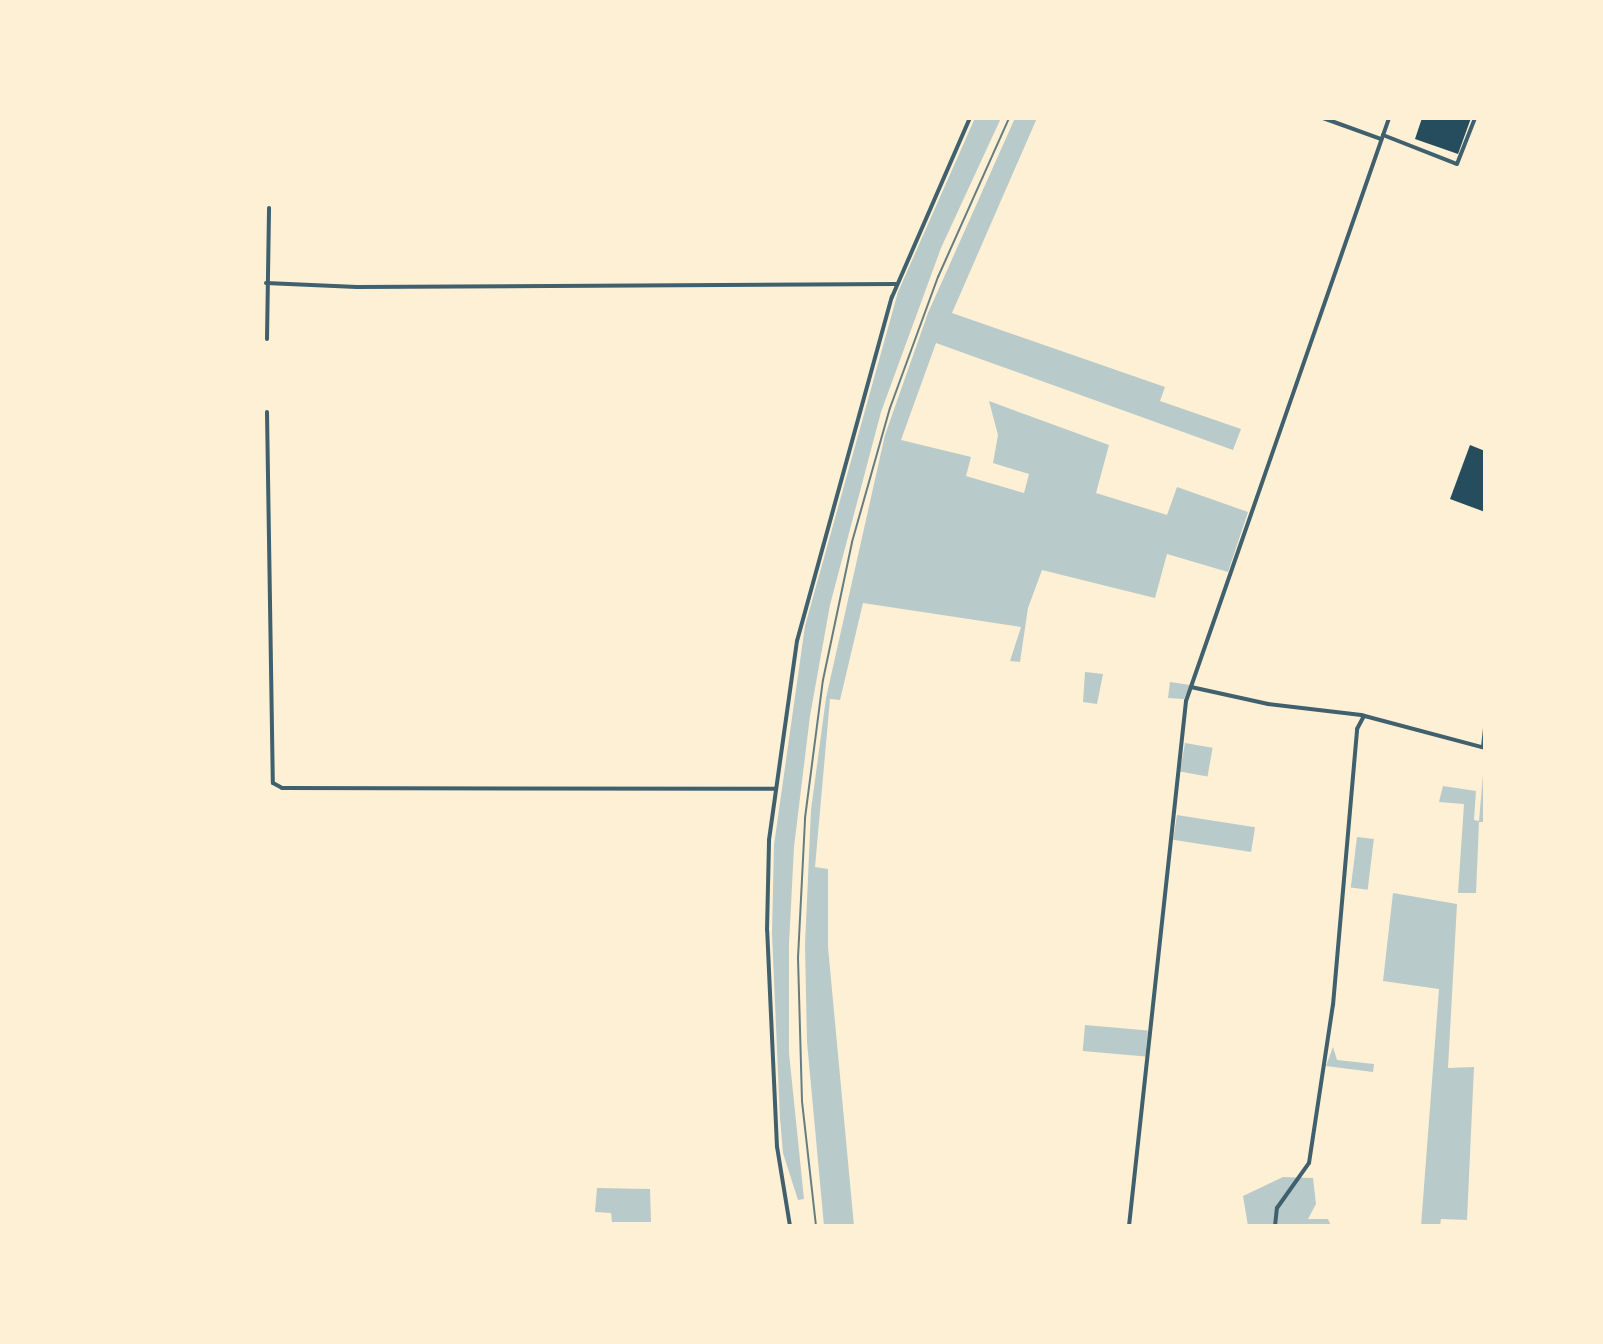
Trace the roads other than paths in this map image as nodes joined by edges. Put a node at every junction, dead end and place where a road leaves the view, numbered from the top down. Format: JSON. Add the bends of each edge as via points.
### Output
{"nodes":[{"id":1,"x":970,"y":118,"type":"edge"},
{"id":2,"x":1323,"y":118,"type":"edge"},
{"id":3,"x":1389,"y":118,"type":"edge"},
{"id":4,"x":1475,"y":118,"type":"edge"},
{"id":5,"x":1382,"y":137,"type":"junction"},
{"id":6,"x":269,"y":208,"type":"dead end"},
{"id":7,"x":266,"y":283,"type":"junction"},
{"id":8,"x":896,"y":284,"type":"junction"},
{"id":9,"x":267,"y":339,"type":"dead end"},
{"id":10,"x":267,"y":412,"type":"dead end"},
{"id":11,"x":1191,"y":687,"type":"junction"},
{"id":12,"x":1364,"y":716,"type":"junction"},
{"id":13,"x":1485,"y":727,"type":"edge"},
{"id":14,"x":1484,"y":748,"type":"edge"},
{"id":15,"x":776,"y":789,"type":"junction"},
{"id":16,"x":790,"y":1226,"type":"edge"},
{"id":17,"x":1129,"y":1226,"type":"edge"},
{"id":18,"x":1275,"y":1226,"type":"edge"}],
"edges":[{"from":1,"to":8,"type":"street"},
{"from":2,"to":5,"type":"street"},
{"from":3,"to":5,"type":"street"},
{"from":4,"to":5,"type":"street","via":[[1457,164]]},
{"from":5,"to":11,"type":"street"},
{"from":6,"to":7,"type":"street"},
{"from":7,"to":8,"type":"street"},
{"from":7,"to":9,"type":"street"},
{"from":8,"to":15,"type":"street","via":[[803,615]]},
{"from":10,"to":15,"type":"street","via":[[273,783],[282,788]]},
{"from":11,"to":12,"type":"street"},
{"from":11,"to":17,"type":"street"},
{"from":12,"to":14,"type":"street"},
{"from":12,"to":18,"type":"street","via":[[1357,729],[1333,1005],[1309,1163],[1277,1208]]},
{"from":13,"to":14,"type":"street"},
{"from":15,"to":16,"type":"street","via":[[769,840],[767,976],[777,1147]]}]}
